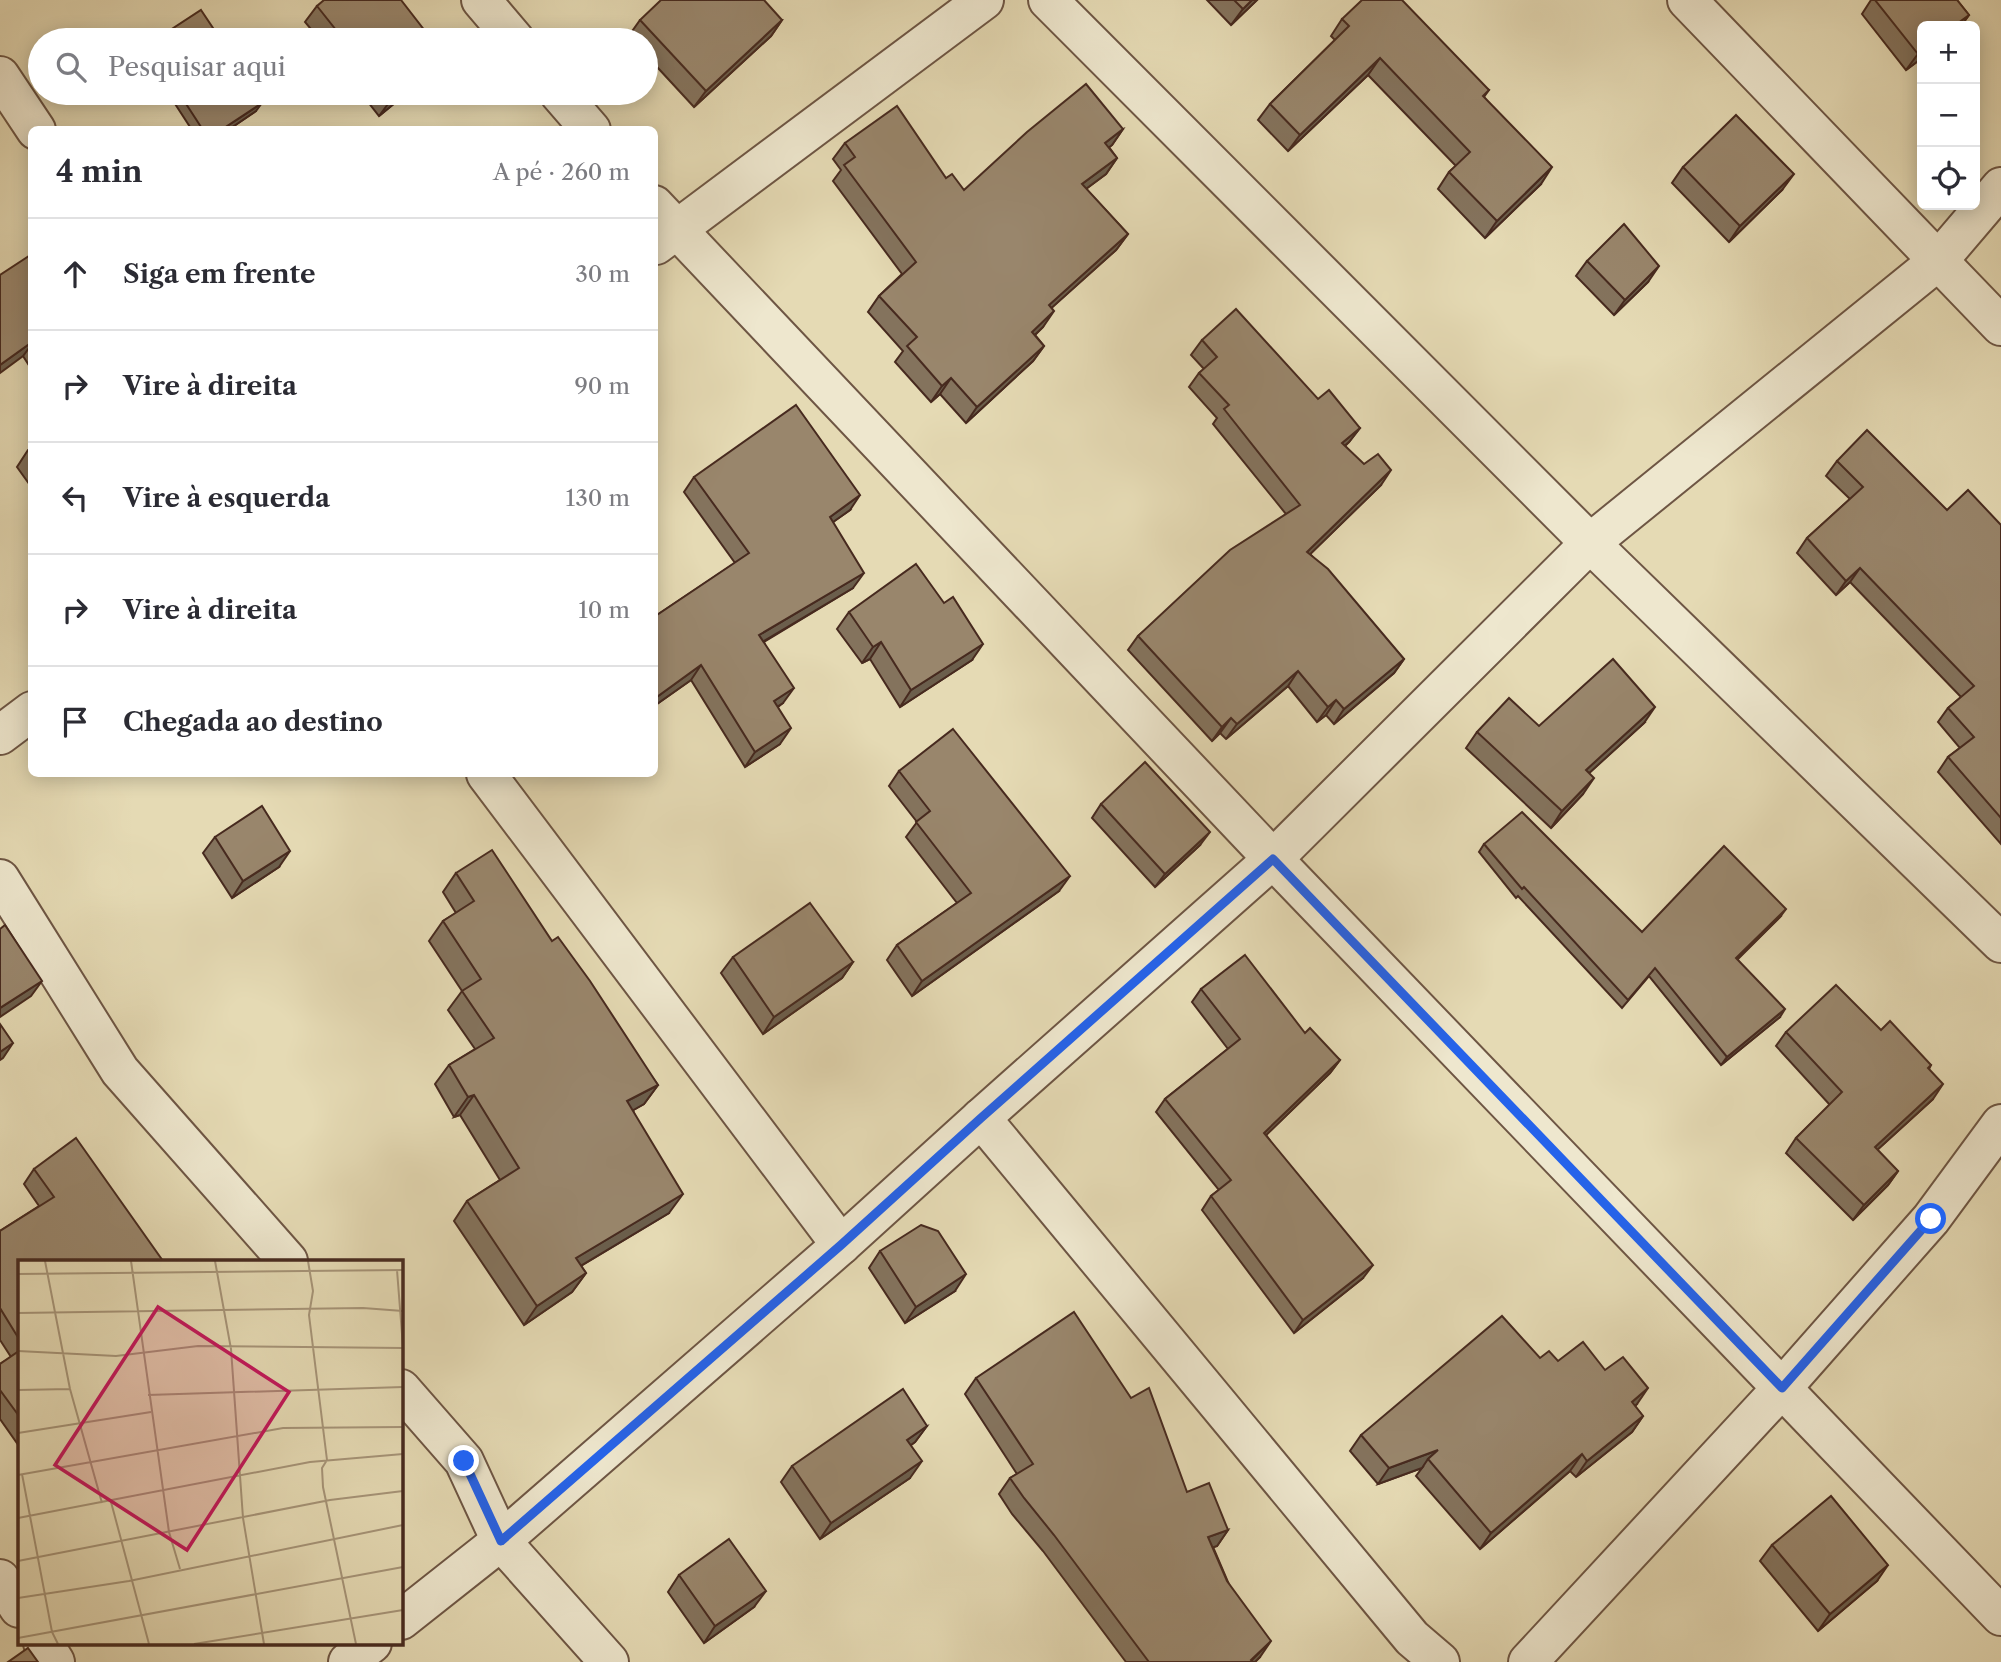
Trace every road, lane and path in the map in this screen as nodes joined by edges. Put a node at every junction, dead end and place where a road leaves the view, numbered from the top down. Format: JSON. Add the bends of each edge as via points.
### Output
{"nodes":[{"id":1,"x":481,"y":0,"type":"edge"},
{"id":2,"x":985,"y":0,"type":"edge"},
{"id":3,"x":1048,"y":0,"type":"edge"},
{"id":4,"x":1687,"y":0,"type":"edge"},
{"id":5,"x":505,"y":28,"type":"edge"},
{"id":6,"x":0,"y":76,"type":"edge"},
{"id":7,"x":569,"y":105,"type":"edge"},
{"id":8,"x":33,"y":126,"type":"edge"},
{"id":9,"x":588,"y":126,"type":"edge"},
{"id":10,"x":2001,"y":187,"type":"edge"},
{"id":11,"x":662,"y":227,"type":"edge"},
{"id":12,"x":1938,"y":261,"type":"junction"},
{"id":13,"x":2001,"y":327,"type":"edge"},
{"id":14,"x":1590,"y":543,"type":"junction"},
{"id":15,"x":28,"y":714,"type":"edge"},
{"id":16,"x":0,"y":735,"type":"edge"},
{"id":17,"x":488,"y":777,"type":"edge"},
{"id":18,"x":1273,"y":859,"type":"junction"},
{"id":19,"x":0,"y":879,"type":"edge"},
{"id":20,"x":2001,"y":943,"type":"edge"},
{"id":21,"x":981,"y":1118,"type":"junction"},
{"id":22,"x":2001,"y":1124,"type":"edge"},
{"id":23,"x":841,"y":1245,"type":"junction"},
{"id":24,"x":287,"y":1260,"type":"edge"},
{"id":25,"x":1782,"y":1388,"type":"junction"},
{"id":26,"x":402,"y":1390,"type":"edge"},
{"id":27,"x":501,"y":1541,"type":"junction"},
{"id":28,"x":0,"y":1579,"type":"edge"},
{"id":29,"x":18,"y":1606,"type":"edge"},
{"id":30,"x":2001,"y":1616,"type":"edge"},
{"id":31,"x":402,"y":1619,"type":"edge"},
{"id":32,"x":44,"y":1644,"type":"edge"},
{"id":33,"x":371,"y":1644,"type":"edge"},
{"id":34,"x":55,"y":1662,"type":"edge"},
{"id":35,"x":348,"y":1662,"type":"edge"},
{"id":36,"x":610,"y":1662,"type":"edge"},
{"id":37,"x":1440,"y":1662,"type":"edge"},
{"id":38,"x":1528,"y":1662,"type":"edge"}],
"edges":[{"from":1,"to":5,"type":"street"},
{"from":2,"to":11,"type":"street"},
{"from":3,"to":14,"type":"street"},
{"from":4,"to":12,"type":"street"},
{"from":6,"to":8,"type":"street"},
{"from":7,"to":9,"type":"street"},
{"from":10,"to":12,"type":"street"},
{"from":11,"to":18,"type":"street"},
{"from":12,"to":13,"type":"street"},
{"from":12,"to":14,"type":"street"},
{"from":14,"to":18,"type":"street"},
{"from":14,"to":20,"type":"street"},
{"from":15,"to":16,"type":"street"},
{"from":17,"to":23,"type":"street"},
{"from":18,"to":21,"type":"street"},
{"from":18,"to":25,"type":"street"},
{"from":19,"to":24,"type":"street","via":[[120,1071]]},
{"from":21,"to":23,"type":"street"},
{"from":21,"to":37,"type":"street","via":[[1412,1638]]},
{"from":22,"to":25,"type":"street","via":[[1931,1219]]},
{"from":23,"to":27,"type":"street"},
{"from":25,"to":30,"type":"street"},
{"from":25,"to":38,"type":"street"},
{"from":26,"to":27,"type":"street","via":[[464,1461]]},
{"from":27,"to":31,"type":"street"},
{"from":27,"to":36,"type":"street"},
{"from":28,"to":29,"type":"street"},
{"from":32,"to":34,"type":"street"},
{"from":33,"to":35,"type":"street"}]}
